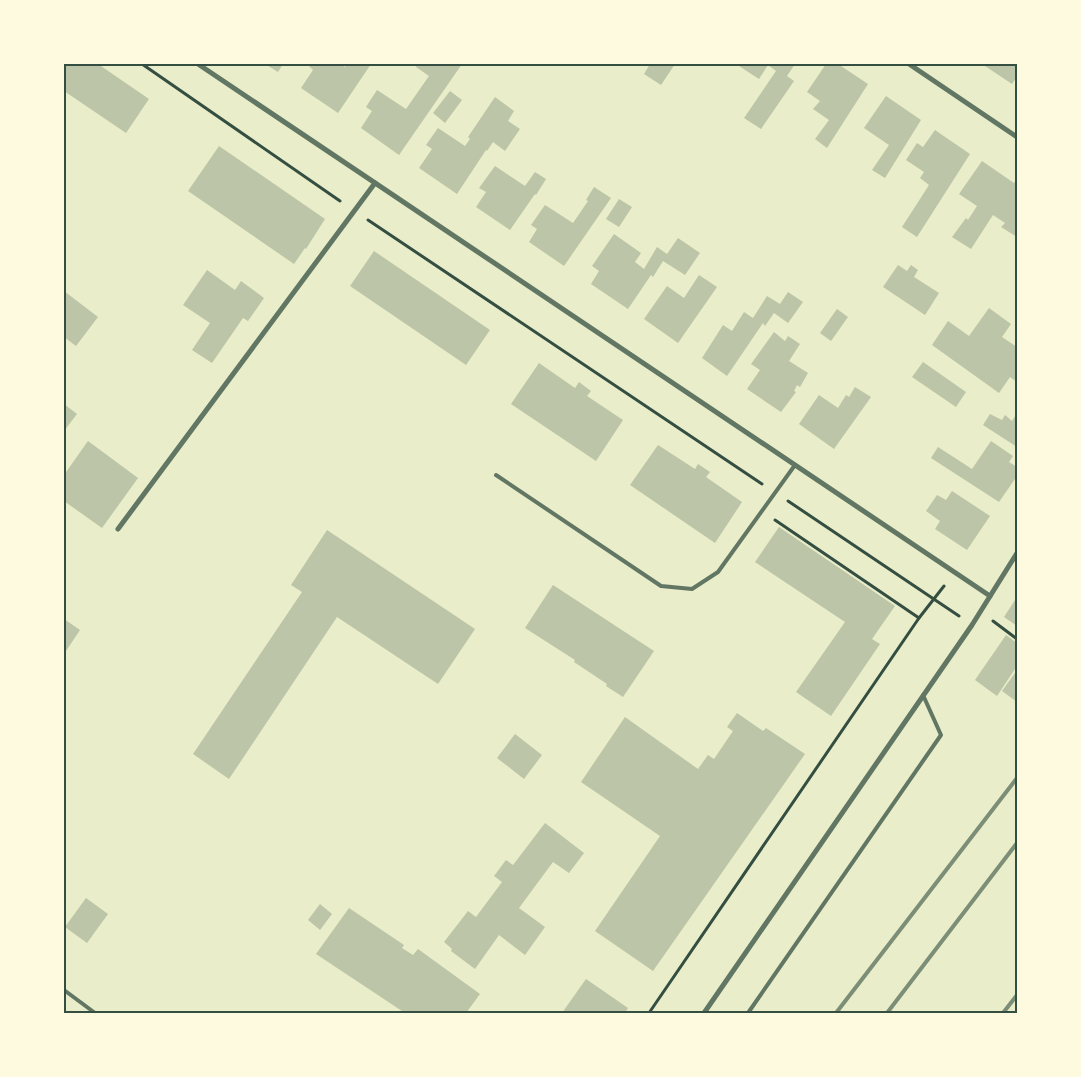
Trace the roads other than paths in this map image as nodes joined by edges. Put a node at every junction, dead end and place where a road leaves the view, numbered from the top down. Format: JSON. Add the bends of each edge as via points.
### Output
{"nodes":[{"id":1,"x":198,"y":64,"type":"edge"},
{"id":2,"x":910,"y":64,"type":"edge"},
{"id":3,"x":1017,"y":137,"type":"edge"},
{"id":4,"x":375,"y":183,"type":"junction"},
{"id":5,"x":795,"y":465,"type":"junction"},
{"id":6,"x":496,"y":475,"type":"dead end"},
{"id":7,"x":118,"y":529,"type":"dead end"},
{"id":8,"x":1017,"y":552,"type":"edge"},
{"id":9,"x":990,"y":596,"type":"junction"},
{"id":10,"x":923,"y":695,"type":"junction"},
{"id":11,"x":64,"y":990,"type":"edge"},
{"id":12,"x":95,"y":1013,"type":"edge"},
{"id":13,"x":704,"y":1013,"type":"edge"},
{"id":14,"x":748,"y":1013,"type":"edge"}],
"edges":[{"from":1,"to":4,"type":"street"},
{"from":2,"to":3,"type":"street"},
{"from":4,"to":5,"type":"street"},
{"from":4,"to":7,"type":"street"},
{"from":5,"to":6,"type":"lane","via":[[718,572],[692,589],[661,586]]},
{"from":5,"to":9,"type":"street"},
{"from":8,"to":9,"type":"street"},
{"from":9,"to":10,"type":"street"},
{"from":10,"to":13,"type":"street"},
{"from":10,"to":14,"type":"lane","via":[[941,735]]},
{"from":11,"to":12,"type":"lane"}]}
